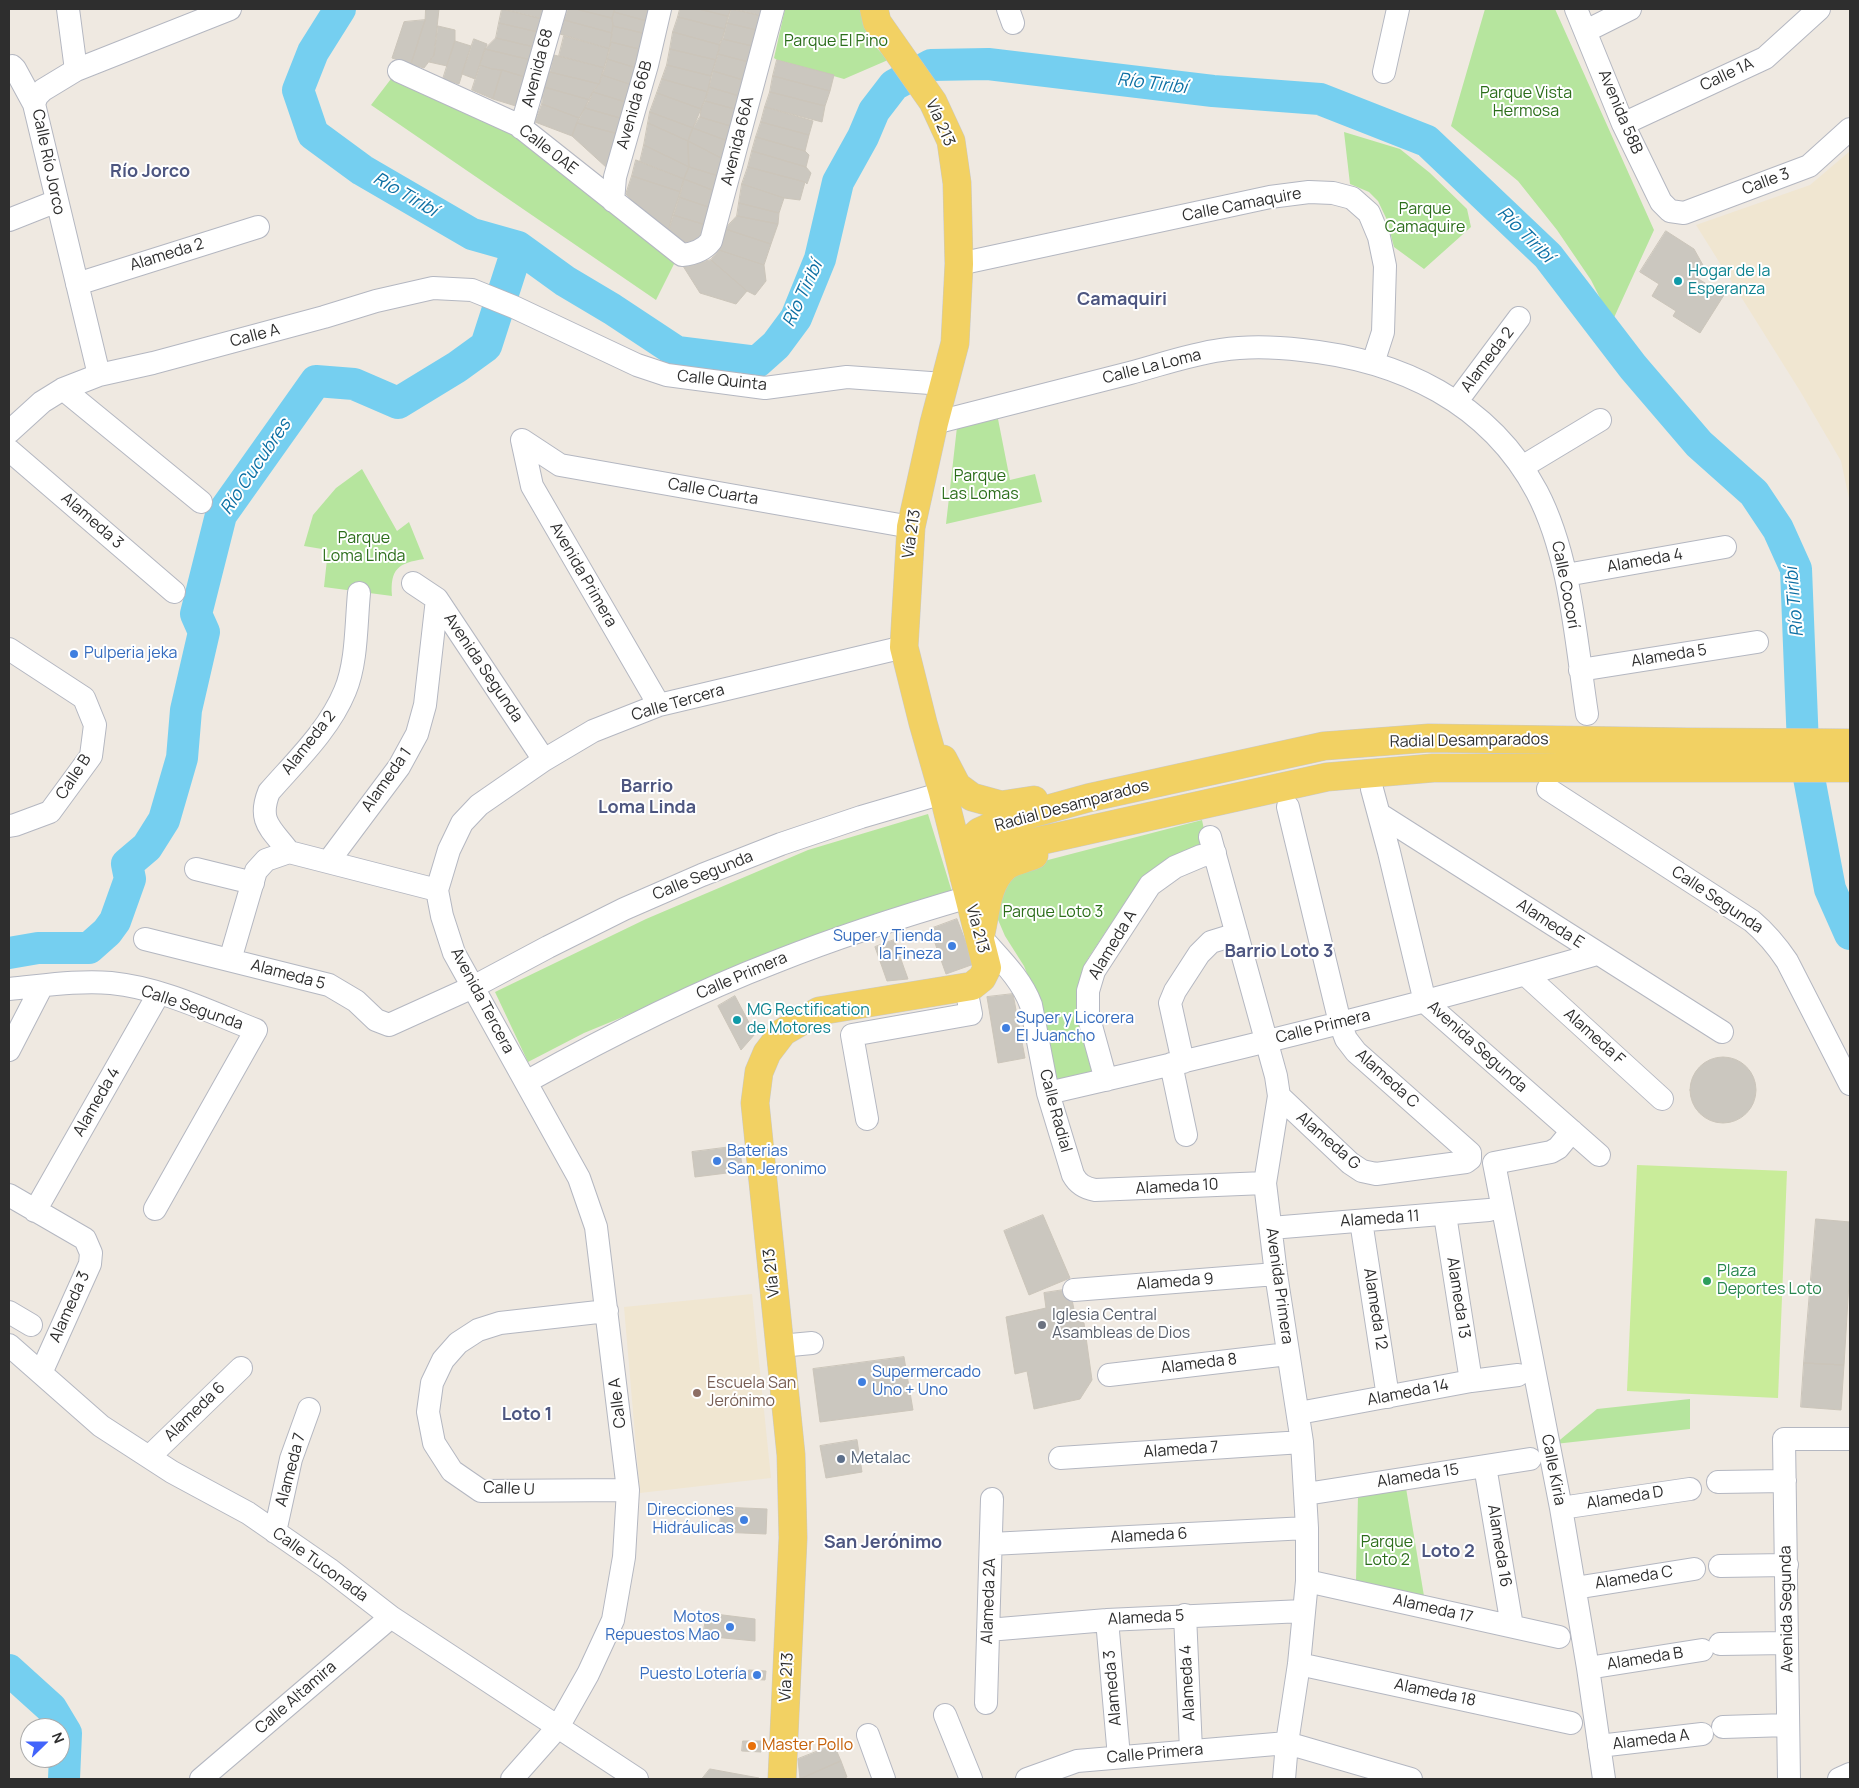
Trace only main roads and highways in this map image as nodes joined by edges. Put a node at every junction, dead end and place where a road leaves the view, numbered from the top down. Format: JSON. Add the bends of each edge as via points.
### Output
{"nodes":[{"id":1,"x":874,"y":9,"type":"edge"},
{"id":2,"x":923,"y":723,"type":"junction"},
{"id":3,"x":1850,"y":743,"type":"edge"},
{"id":4,"x":1688,"y":755,"type":"junction"},
{"id":5,"x":1850,"y":768,"type":"edge"},
{"id":6,"x":943,"y":793,"type":"junction"},
{"id":7,"x":1088,"y":798,"type":"junction"},
{"id":8,"x":1001,"y":805,"type":"junction"},
{"id":9,"x":1090,"y":829,"type":"junction"},
{"id":10,"x":964,"y":876,"type":"junction"},
{"id":11,"x":980,"y":936,"type":"junction"},
{"id":12,"x":782,"y":1779,"type":"edge"}],
"edges":[{"from":1,"to":2,"type":"main road","name":"Vía 213","via":[[877,22],[933,102],[951,141],[957,183],[959,264],[955,343],[911,527],[904,648]]},
{"from":2,"to":6,"type":"main road","name":"Vía 213"},
{"from":2,"to":8,"type":"main road","via":[[957,786],[972,797]]},
{"from":3,"to":4,"type":"main road","name":"Radial Desamparados"},
{"from":4,"to":5,"type":"main road","name":"Radial Desamparados"},
{"from":4,"to":7,"type":"main road","name":"Radial Desamparados","via":[[1429,738],[1324,746]]},
{"from":4,"to":9,"type":"main road","name":"Radial Desamparados","via":[[1433,768],[1327,777]]},
{"from":6,"to":8,"type":"main road","via":[[961,803],[981,807]]},
{"from":6,"to":10,"type":"main road","name":"Vía 213"},
{"from":7,"to":8,"type":"main road","via":[[1057,797]]},
{"from":7,"to":10,"type":"main road","name":"Radial Desamparados","via":[[1001,822],[979,832]]},
{"from":9,"to":10,"type":"main road","name":"Radial Desamparados","via":[[1012,847],[989,856]]},
{"from":9,"to":11,"type":"main road","via":[[1006,867],[994,882]]},
{"from":10,"to":11,"type":"main road","name":"Vía 213"},
{"from":11,"to":12,"type":"main road","name":"Vía 213","via":[[987,968],[982,978],[969,987],[819,1011],[784,1032],[767,1053],[759,1072],[755,1103],[791,1455],[794,1538]]}]}
